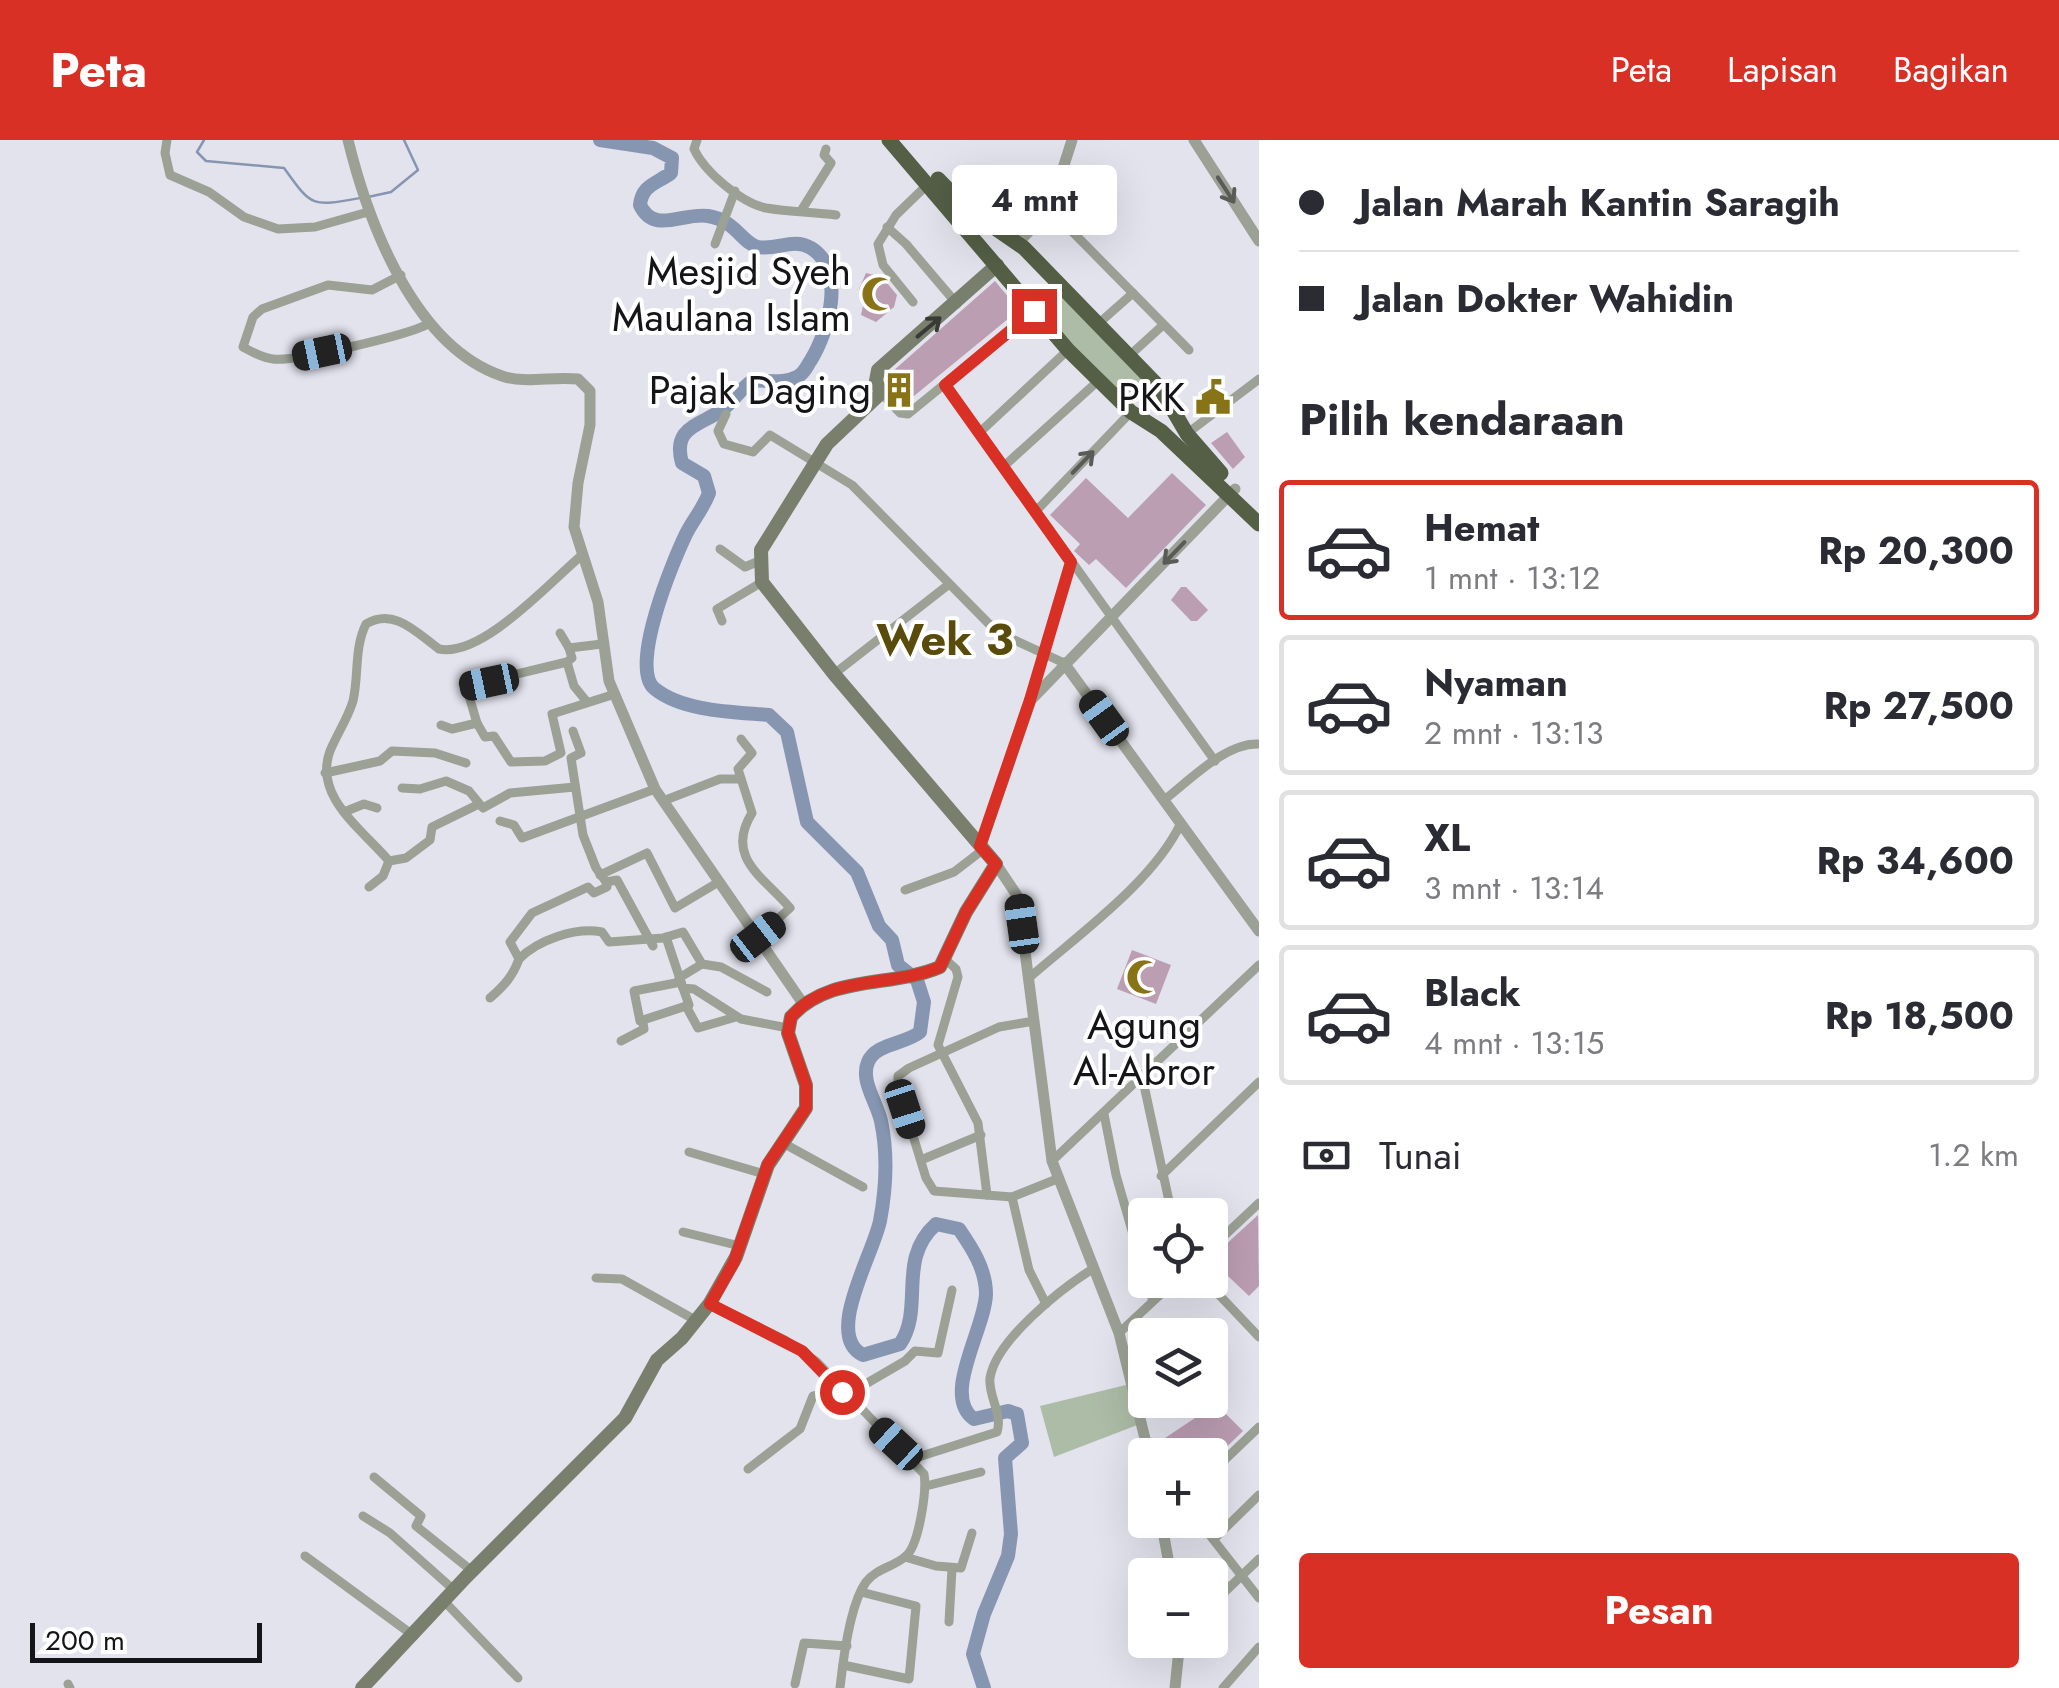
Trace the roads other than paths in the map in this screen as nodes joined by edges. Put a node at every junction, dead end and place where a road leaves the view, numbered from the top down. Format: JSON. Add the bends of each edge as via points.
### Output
{"nodes":[{"id":1,"x":166,"y":140,"type":"edge"},
{"id":2,"x":348,"y":140,"type":"edge"},
{"id":3,"x":697,"y":140,"type":"edge"},
{"id":4,"x":888,"y":140,"type":"edge"},
{"id":5,"x":900,"y":140,"type":"edge"},
{"id":6,"x":1194,"y":140,"type":"edge"},
{"id":7,"x":1067,"y":142,"type":"edge"},
{"id":8,"x":826,"y":149,"type":"dead end"},
{"id":9,"x":929,"y":184,"type":"junction"},
{"id":10,"x":735,"y":191,"type":"junction"},
{"id":11,"x":366,"y":208,"type":"junction"},
{"id":12,"x":1050,"y":210,"type":"junction"},
{"id":13,"x":801,"y":211,"type":"junction"},
{"id":14,"x":836,"y":215,"type":"dead end"},
{"id":15,"x":886,"y":227,"type":"junction"},
{"id":16,"x":1259,"y":241,"type":"edge"},
{"id":17,"x":1018,"y":243,"type":"junction"},
{"id":18,"x":715,"y":244,"type":"dead end"},
{"id":19,"x":996,"y":264,"type":"junction"},
{"id":20,"x":402,"y":275,"type":"junction"},
{"id":21,"x":1133,"y":294,"type":"junction"},
{"id":22,"x":913,"y":302,"type":"dead end"},
{"id":23,"x":956,"y":304,"type":"junction"},
{"id":24,"x":1034,"y":311,"type":"junction"},
{"id":25,"x":428,"y":324,"type":"junction"},
{"id":26,"x":1098,"y":324,"type":"junction"},
{"id":27,"x":1162,"y":326,"type":"junction"},
{"id":28,"x":1068,"y":350,"type":"junction"},
{"id":29,"x":1189,"y":350,"type":"dead end"},
{"id":30,"x":1129,"y":356,"type":"junction"},
{"id":31,"x":1259,"y":378,"type":"edge"},
{"id":32,"x":1098,"y":381,"type":"junction"},
{"id":33,"x":945,"y":385,"type":"junction"},
{"id":34,"x":881,"y":393,"type":"junction"},
{"id":35,"x":1131,"y":412,"type":"junction"},
{"id":36,"x":726,"y":414,"type":"dead end"},
{"id":37,"x":1179,"y":416,"type":"junction"},
{"id":38,"x":1161,"y":431,"type":"junction"},
{"id":39,"x":979,"y":433,"type":"junction"},
{"id":40,"x":1181,"y":439,"type":"junction"},
{"id":41,"x":816,"y":463,"type":"junction"},
{"id":42,"x":1003,"y":466,"type":"junction"},
{"id":43,"x":1232,"y":492,"type":"junction"},
{"id":44,"x":1036,"y":511,"type":"junction"},
{"id":45,"x":1259,"y":512,"type":"edge"},
{"id":46,"x":1259,"y":524,"type":"edge"},
{"id":47,"x":720,"y":549,"type":"dead end"},
{"id":48,"x":582,"y":555,"type":"junction"},
{"id":49,"x":759,"y":560,"type":"junction"},
{"id":50,"x":1071,"y":562,"type":"junction"},
{"id":51,"x":762,"y":582,"type":"junction"},
{"id":52,"x":948,"y":585,"type":"junction"},
{"id":53,"x":1112,"y":618,"type":"junction"},
{"id":54,"x":722,"y":621,"type":"dead end"},
{"id":55,"x":560,"y":633,"type":"dead end"},
{"id":56,"x":602,"y":644,"type":"junction"},
{"id":57,"x":569,"y":648,"type":"junction"},
{"id":58,"x":1043,"y":651,"type":"junction"},
{"id":59,"x":567,"y":662,"type":"junction"},
{"id":60,"x":1064,"y":663,"type":"junction"},
{"id":61,"x":834,"y":674,"type":"junction"},
{"id":62,"x":615,"y":694,"type":"junction"},
{"id":63,"x":1030,"y":700,"type":"junction"},
{"id":64,"x":587,"y":702,"type":"junction"},
{"id":65,"x":477,"y":723,"type":"junction"},
{"id":66,"x":441,"y":726,"type":"dead end"},
{"id":67,"x":573,"y":732,"type":"dead end"},
{"id":68,"x":741,"y":739,"type":"dead end"},
{"id":69,"x":1259,"y":744,"type":"edge"},
{"id":70,"x":1215,"y":761,"type":"junction"},
{"id":71,"x":466,"y":763,"type":"dead end"},
{"id":72,"x":325,"y":774,"type":"junction"},
{"id":73,"x":741,"y":779,"type":"junction"},
{"id":74,"x":575,"y":787,"type":"junction"},
{"id":75,"x":402,"y":788,"type":"dead end"},
{"id":76,"x":655,"y":788,"type":"junction"},
{"id":77,"x":1164,"y":800,"type":"junction"},
{"id":78,"x":663,"y":801,"type":"junction"},
{"id":79,"x":477,"y":805,"type":"junction"},
{"id":80,"x":377,"y":808,"type":"dead end"},
{"id":81,"x":344,"y":812,"type":"junction"},
{"id":82,"x":579,"y":816,"type":"junction"},
{"id":83,"x":500,"y":822,"type":"dead end"},
{"id":84,"x":1180,"y":824,"type":"junction"},
{"id":85,"x":980,"y":846,"type":"junction"},
{"id":86,"x":389,"y":861,"type":"junction"},
{"id":87,"x":996,"y":864,"type":"junction"},
{"id":88,"x":603,"y":878,"type":"junction"},
{"id":89,"x":717,"y":883,"type":"junction"},
{"id":90,"x":369,"y":887,"type":"dead end"},
{"id":91,"x":905,"y":890,"type":"dead end"},
{"id":92,"x":1259,"y":931,"type":"edge"},
{"id":93,"x":666,"y":937,"type":"junction"},
{"id":94,"x":758,"y":937,"type":"junction"},
{"id":95,"x":653,"y":943,"type":"junction"},
{"id":96,"x":519,"y":959,"type":"junction"},
{"id":97,"x":702,"y":964,"type":"junction"},
{"id":98,"x":941,"y":964,"type":"junction"},
{"id":99,"x":1259,"y":965,"type":"edge"},
{"id":100,"x":1029,"y":978,"type":"junction"},
{"id":101,"x":681,"y":983,"type":"junction"},
{"id":102,"x":767,"y":992,"type":"dead end"},
{"id":103,"x":490,"y":998,"type":"dead end"},
{"id":104,"x":804,"y":1005,"type":"junction"},
{"id":105,"x":686,"y":1006,"type":"junction"},
{"id":106,"x":736,"y":1017,"type":"junction"},
{"id":107,"x":1034,"y":1021,"type":"junction"},
{"id":108,"x":643,"y":1022,"type":"junction"},
{"id":109,"x":788,"y":1028,"type":"junction"},
{"id":110,"x":621,"y":1041,"type":"dead end"},
{"id":111,"x":940,"y":1054,"type":"junction"},
{"id":112,"x":1142,"y":1076,"type":"junction"},
{"id":113,"x":1259,"y":1082,"type":"edge"},
{"id":114,"x":1104,"y":1114,"type":"junction"},
{"id":115,"x":981,"y":1135,"type":"junction"},
{"id":116,"x":783,"y":1142,"type":"junction"},
{"id":117,"x":689,"y":1152,"type":"dead end"},
{"id":118,"x":920,"y":1160,"type":"junction"},
{"id":119,"x":1052,"y":1161,"type":"junction"},
{"id":120,"x":764,"y":1174,"type":"junction"},
{"id":121,"x":1161,"y":1176,"type":"junction"},
{"id":122,"x":1057,"y":1179,"type":"junction"},
{"id":123,"x":862,"y":1187,"type":"dead end"},
{"id":124,"x":987,"y":1195,"type":"junction"},
{"id":125,"x":1012,"y":1196,"type":"junction"},
{"id":126,"x":1167,"y":1198,"type":"edge"},
{"id":127,"x":1259,"y":1204,"type":"edge"},
{"id":128,"x":1128,"y":1216,"type":"edge"},
{"id":129,"x":683,"y":1232,"type":"dead end"},
{"id":130,"x":1228,"y":1232,"type":"edge"},
{"id":131,"x":740,"y":1246,"type":"junction"},
{"id":132,"x":1091,"y":1270,"type":"junction"},
{"id":133,"x":596,"y":1278,"type":"dead end"},
{"id":134,"x":952,"y":1290,"type":"dead end"},
{"id":135,"x":1153,"y":1298,"type":"edge"},
{"id":136,"x":1157,"y":1298,"type":"edge"},
{"id":137,"x":1222,"y":1298,"type":"edge"},
{"id":138,"x":1154,"y":1301,"type":"junction"},
{"id":139,"x":710,"y":1304,"type":"junction"},
{"id":140,"x":1046,"y":1304,"type":"junction"},
{"id":141,"x":697,"y":1320,"type":"junction"},
{"id":142,"x":1118,"y":1333,"type":"junction"},
{"id":143,"x":1259,"y":1337,"type":"edge"},
{"id":144,"x":844,"y":1394,"type":"junction"},
{"id":145,"x":1257,"y":1432,"type":"edge"},
{"id":146,"x":1145,"y":1438,"type":"edge"},
{"id":147,"x":1228,"y":1458,"type":"edge"},
{"id":148,"x":912,"y":1459,"type":"junction"},
{"id":149,"x":748,"y":1468,"type":"dead end"},
{"id":150,"x":982,"y":1472,"type":"dead end"},
{"id":151,"x":374,"y":1476,"type":"dead end"},
{"id":152,"x":926,"y":1486,"type":"junction"},
{"id":153,"x":1259,"y":1495,"type":"edge"},
{"id":154,"x":363,"y":1516,"type":"dead end"},
{"id":155,"x":972,"y":1533,"type":"dead end"},
{"id":156,"x":1214,"y":1540,"type":"joint"},
{"id":157,"x":305,"y":1556,"type":"dead end"},
{"id":158,"x":905,"y":1557,"type":"junction"},
{"id":159,"x":1259,"y":1559,"type":"edge"},
{"id":160,"x":952,"y":1568,"type":"junction"},
{"id":161,"x":472,"y":1570,"type":"junction"},
{"id":162,"x":1242,"y":1576,"type":"junction"},
{"id":163,"x":1228,"y":1589,"type":"edge"},
{"id":164,"x":860,"y":1592,"type":"junction"},
{"id":165,"x":449,"y":1595,"type":"junction"},
{"id":166,"x":1259,"y":1598,"type":"edge"},
{"id":167,"x":949,"y":1622,"type":"dead end"},
{"id":168,"x":414,"y":1636,"type":"junction"},
{"id":169,"x":847,"y":1646,"type":"junction"},
{"id":170,"x":1259,"y":1648,"type":"edge"},
{"id":171,"x":1178,"y":1658,"type":"edge"},
{"id":172,"x":843,"y":1665,"type":"junction"},
{"id":173,"x":518,"y":1678,"type":"dead end"},
{"id":174,"x":795,"y":1684,"type":"dead end"},
{"id":175,"x":362,"y":1688,"type":"edge"},
{"id":176,"x":840,"y":1688,"type":"edge"},
{"id":177,"x":1175,"y":1688,"type":"edge"},
{"id":178,"x":1223,"y":1688,"type":"edge"}],
"edges":[{"from":1,"to":11,"type":"street","via":[[170,174],[244,217],[291,230]]},
{"from":2,"to":11,"type":"street"},
{"from":3,"to":10,"type":"street","via":[[696,156]]},
{"from":4,"to":9,"type":"highway"},
{"from":5,"to":17,"type":"highway","via":[[966,208]]},
{"from":6,"to":16,"type":"street","one_way":true},
{"from":7,"to":12,"type":"street"},
{"from":8,"to":13,"type":"street","via":[[831,163]]},
{"from":9,"to":15,"type":"street"},
{"from":9,"to":19,"type":"highway"},
{"from":10,"to":13,"type":"street","via":[[762,208]]},
{"from":10,"to":18,"type":"street"},
{"from":11,"to":20,"type":"street"},
{"from":12,"to":17,"type":"street"},
{"from":12,"to":21,"type":"street"},
{"from":13,"to":14,"type":"street"},
{"from":15,"to":22,"type":"street","via":[[878,241],[880,258]]},
{"from":15,"to":23,"type":"street"},
{"from":17,"to":19,"type":"highway","via":[[995,242]]},
{"from":17,"to":19,"type":"highway","via":[[1018,266]]},
{"from":17,"to":26,"type":"highway"},
{"from":19,"to":23,"type":"main road"},
{"from":19,"to":24,"type":"highway"},
{"from":20,"to":25,"type":"street"},
{"from":20,"to":25,"type":"street","via":[[372,290],[328,285],[262,309],[244,347],[271,359],[298,358],[403,336]]},
{"from":21,"to":26,"type":"street"},
{"from":21,"to":27,"type":"street"},
{"from":34,"to":23,"type":"main road","one_way":true,"via":[[878,370]]},
{"from":24,"to":28,"type":"highway"},
{"from":24,"to":33,"type":"street"},
{"from":25,"to":48,"type":"street","via":[[461,354],[500,375],[586,384],[590,424],[574,510]]},
{"from":26,"to":30,"type":"highway"},
{"from":27,"to":29,"type":"street"},
{"from":27,"to":30,"type":"street"},
{"from":28,"to":32,"type":"highway"},
{"from":28,"to":39,"type":"street"},
{"from":30,"to":37,"type":"highway"},
{"from":31,"to":40,"type":"street"},
{"from":32,"to":35,"type":"highway"},
{"from":32,"to":42,"type":"street"},
{"from":33,"to":34,"type":"street","via":[[906,414]]},
{"from":33,"to":39,"type":"street"},
{"from":34,"to":41,"type":"main road","via":[[836,432]]},
{"from":35,"to":38,"type":"highway"},
{"from":44,"to":35,"type":"street","one_way":true},
{"from":36,"to":41,"type":"street","via":[[718,434],[730,448],[753,452],[770,435]]},
{"from":37,"to":38,"type":"highway"},
{"from":37,"to":40,"type":"highway"},
{"from":38,"to":40,"type":"highway"},
{"from":39,"to":42,"type":"street"},
{"from":40,"to":43,"type":"highway"},
{"from":41,"to":49,"type":"main road"},
{"from":41,"to":52,"type":"street","via":[[868,499]]},
{"from":42,"to":44,"type":"street"},
{"from":43,"to":45,"type":"highway"},
{"from":43,"to":46,"type":"highway"},
{"from":43,"to":53,"type":"street","one_way":true},
{"from":44,"to":50,"type":"street"},
{"from":47,"to":49,"type":"street","via":[[745,567]]},
{"from":48,"to":56,"type":"street","via":[[598,602]]},
{"from":48,"to":72,"type":"street","via":[[503,624],[458,649],[439,649],[397,618],[366,624],[351,706]]},
{"from":49,"to":51,"type":"main road"},
{"from":50,"to":53,"type":"street"},
{"from":50,"to":58,"type":"street"},
{"from":51,"to":54,"type":"street","via":[[717,609]]},
{"from":51,"to":61,"type":"main road"},
{"from":52,"to":58,"type":"street","via":[[996,632]]},
{"from":52,"to":61,"type":"street"},
{"from":53,"to":60,"type":"street"},
{"from":53,"to":70,"type":"street"},
{"from":55,"to":57,"type":"street"},
{"from":56,"to":57,"type":"street"},
{"from":56,"to":62,"type":"street"},
{"from":57,"to":59,"type":"street"},
{"from":58,"to":60,"type":"street"},
{"from":58,"to":63,"type":"street"},
{"from":59,"to":64,"type":"street"},
{"from":59,"to":65,"type":"street","via":[[466,686]]},
{"from":60,"to":63,"type":"street"},
{"from":60,"to":77,"type":"street"},
{"from":61,"to":85,"type":"main road"},
{"from":62,"to":64,"type":"street"},
{"from":62,"to":76,"type":"street"},
{"from":63,"to":85,"type":"street"},
{"from":64,"to":65,"type":"street","via":[[552,714],[561,754],[544,762],[510,762]]},
{"from":65,"to":66,"type":"street"},
{"from":67,"to":74,"type":"street","via":[[581,752],[571,758]]},
{"from":68,"to":73,"type":"street","via":[[752,753],[738,768]]},
{"from":69,"to":70,"type":"street"},
{"from":70,"to":77,"type":"street"},
{"from":71,"to":72,"type":"street","via":[[392,751],[380,761]]},
{"from":72,"to":81,"type":"street"},
{"from":73,"to":78,"type":"street","via":[[720,779]]},
{"from":73,"to":94,"type":"street","via":[[752,813],[742,832],[750,867],[790,907]]},
{"from":74,"to":79,"type":"street","via":[[510,793]]},
{"from":74,"to":82,"type":"street"},
{"from":75,"to":79,"type":"street","via":[[446,781],[469,792]]},
{"from":76,"to":78,"type":"street"},
{"from":76,"to":82,"type":"street"},
{"from":77,"to":84,"type":"street"},
{"from":78,"to":89,"type":"street"},
{"from":79,"to":86,"type":"street","via":[[432,827],[430,840],[406,858]]},
{"from":80,"to":81,"type":"street","via":[[364,804]]},
{"from":81,"to":86,"type":"street"},
{"from":82,"to":83,"type":"street","via":[[522,838],[514,825]]},
{"from":82,"to":88,"type":"street"},
{"from":84,"to":92,"type":"street"},
{"from":84,"to":100,"type":"street","via":[[1148,871]]},
{"from":85,"to":87,"type":"main road"},
{"from":85,"to":91,"type":"street","via":[[958,870]]},
{"from":86,"to":90,"type":"street"},
{"from":87,"to":98,"type":"main road"},
{"from":87,"to":100,"type":"street","via":[[1018,896]]},
{"from":88,"to":89,"type":"street","via":[[647,853],[675,908]]},
{"from":88,"to":95,"type":"street","via":[[617,880]]},
{"from":88,"to":96,"type":"street","via":[[607,886],[594,894],[588,887],[532,913],[510,942]]},
{"from":89,"to":94,"type":"street"},
{"from":93,"to":95,"type":"street"},
{"from":93,"to":97,"type":"street","via":[[685,932]]},
{"from":93,"to":101,"type":"street"},
{"from":94,"to":104,"type":"street"},
{"from":95,"to":96,"type":"street","via":[[609,942],[602,932],[584,930],[534,945]]},
{"from":96,"to":103,"type":"street","via":[[509,981]]},
{"from":97,"to":101,"type":"street"},
{"from":97,"to":102,"type":"street"},
{"from":98,"to":104,"type":"main road","via":[[896,981],[831,989]]},
{"from":98,"to":111,"type":"street","via":[[954,966],[958,977],[938,1036]]},
{"from":99,"to":112,"type":"street"},
{"from":100,"to":107,"type":"street"},
{"from":101,"to":105,"type":"street","via":[[691,1003]]},
{"from":101,"to":106,"type":"street"},
{"from":101,"to":108,"type":"street","via":[[634,992]]},
{"from":104,"to":109,"type":"main road"},
{"from":105,"to":106,"type":"street","via":[[698,1028]]},
{"from":105,"to":108,"type":"street"},
{"from":106,"to":109,"type":"street"},
{"from":107,"to":111,"type":"street","via":[[1004,1025]]},
{"from":107,"to":119,"type":"street"},
{"from":108,"to":110,"type":"street","via":[[644,1028]]},
{"from":109,"to":116,"type":"main road","via":[[807,1098]]},
{"from":111,"to":115,"type":"street"},
{"from":111,"to":118,"type":"street","via":[[898,1078]]},
{"from":112,"to":114,"type":"street"},
{"from":112,"to":121,"type":"street"},
{"from":113,"to":121,"type":"street"},
{"from":114,"to":119,"type":"street"},
{"from":114,"to":128,"type":"street"},
{"from":115,"to":118,"type":"street"},
{"from":115,"to":124,"type":"street"},
{"from":116,"to":120,"type":"main road"},
{"from":116,"to":123,"type":"street"},
{"from":117,"to":120,"type":"street"},
{"from":118,"to":124,"type":"street","via":[[934,1191]]},
{"from":119,"to":122,"type":"street"},
{"from":120,"to":131,"type":"main road"},
{"from":121,"to":126,"type":"street"},
{"from":122,"to":125,"type":"street"},
{"from":122,"to":132,"type":"street"},
{"from":124,"to":125,"type":"street"},
{"from":125,"to":140,"type":"street","via":[[1030,1270]]},
{"from":127,"to":130,"type":"street"},
{"from":129,"to":131,"type":"street"},
{"from":131,"to":139,"type":"main road"},
{"from":132,"to":140,"type":"street"},
{"from":132,"to":142,"type":"street"},
{"from":133,"to":141,"type":"street","via":[[622,1279]]},
{"from":134,"to":144,"type":"street","via":[[936,1355],[914,1351]]},
{"from":135,"to":138,"type":"street"},
{"from":136,"to":138,"type":"street"},
{"from":137,"to":143,"type":"street"},
{"from":138,"to":142,"type":"street"},
{"from":139,"to":141,"type":"main road"},
{"from":139,"to":144,"type":"street","via":[[802,1351]]},
{"from":140,"to":148,"type":"street","via":[[990,1380],[999,1422],[991,1436]]},
{"from":141,"to":161,"type":"main road","via":[[657,1360],[625,1418]]},
{"from":142,"to":146,"type":"street"},
{"from":144,"to":148,"type":"street"},
{"from":144,"to":149,"type":"street","via":[[813,1396],[800,1430]]},
{"from":145,"to":147,"type":"street"},
{"from":148,"to":152,"type":"street"},
{"from":150,"to":152,"type":"street"},
{"from":151,"to":161,"type":"street","via":[[420,1516],[416,1526]]},
{"from":152,"to":158,"type":"street","via":[[916,1538]]},
{"from":153,"to":156,"type":"street"},
{"from":154,"to":165,"type":"street","via":[[390,1533]]},
{"from":155,"to":160,"type":"street","via":[[963,1568]]},
{"from":156,"to":162,"type":"street"},
{"from":157,"to":168,"type":"street"},
{"from":158,"to":160,"type":"street"},
{"from":158,"to":164,"type":"street"},
{"from":159,"to":162,"type":"street"},
{"from":160,"to":167,"type":"street"},
{"from":161,"to":165,"type":"main road"},
{"from":162,"to":163,"type":"street"},
{"from":162,"to":166,"type":"street"},
{"from":164,"to":169,"type":"street"},
{"from":164,"to":172,"type":"street","via":[[916,1606],[909,1679]]},
{"from":165,"to":168,"type":"main road"},
{"from":165,"to":173,"type":"street"},
{"from":168,"to":175,"type":"main road"},
{"from":169,"to":172,"type":"street"},
{"from":169,"to":174,"type":"street","via":[[804,1643]]},
{"from":170,"to":178,"type":"street"},
{"from":171,"to":177,"type":"street"},
{"from":172,"to":176,"type":"street"}]}
